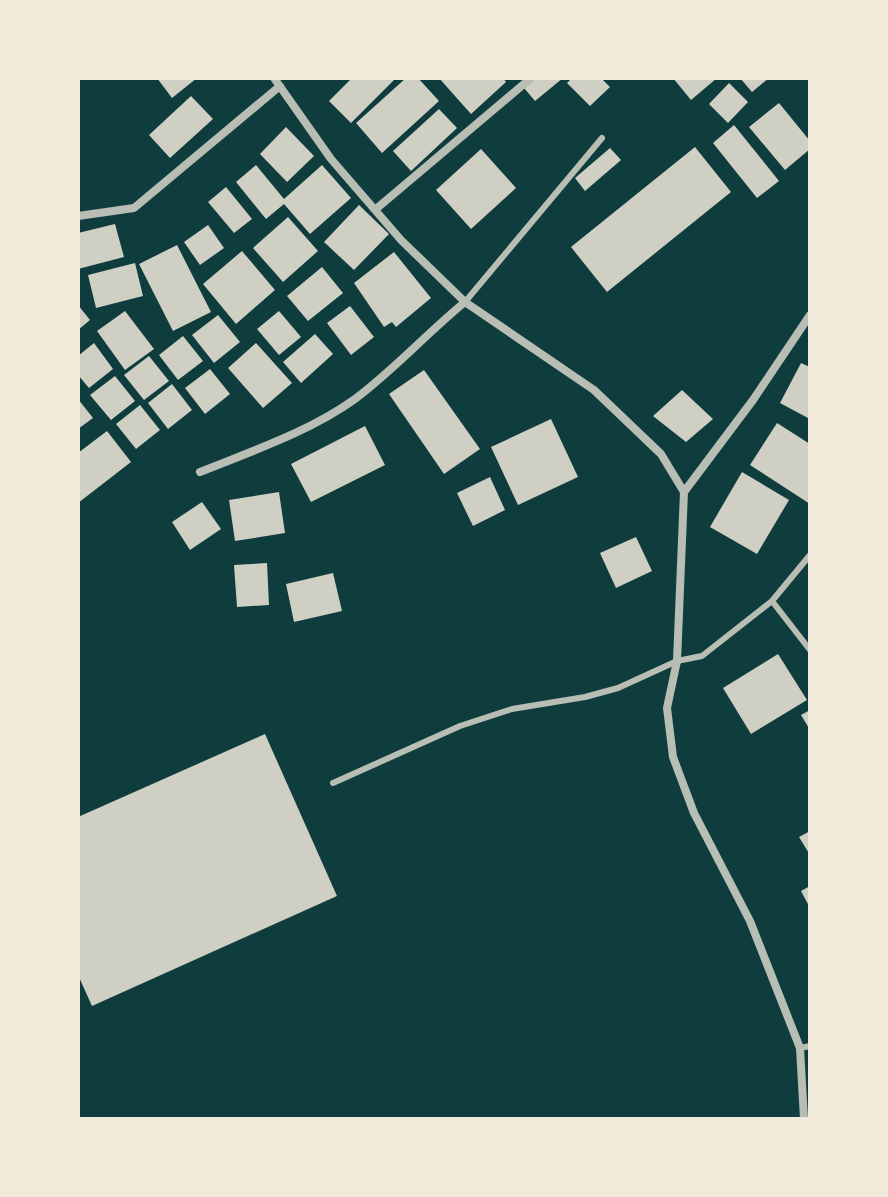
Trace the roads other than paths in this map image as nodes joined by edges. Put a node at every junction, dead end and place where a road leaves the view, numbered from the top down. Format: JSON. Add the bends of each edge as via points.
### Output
{"nodes":[{"id":1,"x":531,"y":78,"type":"edge"},
{"id":2,"x":277,"y":82,"type":"edge"},
{"id":3,"x":602,"y":138,"type":"dead end"},
{"id":4,"x":376,"y":209,"type":"junction"},
{"id":5,"x":78,"y":216,"type":"edge"},
{"id":6,"x":465,"y":302,"type":"junction"},
{"id":7,"x":810,"y":315,"type":"edge"},
{"id":8,"x":200,"y":472,"type":"dead end"},
{"id":9,"x":684,"y":492,"type":"junction"},
{"id":10,"x":810,"y":555,"type":"edge"},
{"id":11,"x":772,"y":601,"type":"junction"},
{"id":12,"x":810,"y":650,"type":"edge"},
{"id":13,"x":677,"y":661,"type":"junction"},
{"id":14,"x":333,"y":783,"type":"dead end"},
{"id":15,"x":805,"y":1047,"type":"edge"},
{"id":16,"x":804,"y":1119,"type":"edge"}],
"edges":[{"from":1,"to":4,"type":"street"},
{"from":2,"to":4,"type":"street","via":[[331,159]]},
{"from":2,"to":5,"type":"street","via":[[134,208]]},
{"from":3,"to":6,"type":"lane"},
{"from":4,"to":6,"type":"street"},
{"from":6,"to":8,"type":"street","via":[[343,407]]},
{"from":6,"to":9,"type":"street","via":[[594,390],[661,454]]},
{"from":7,"to":9,"type":"street"},
{"from":9,"to":13,"type":"street"},
{"from":10,"to":11,"type":"lane"},
{"from":11,"to":12,"type":"lane"},
{"from":11,"to":13,"type":"lane","via":[[702,656]]},
{"from":13,"to":14,"type":"lane","via":[[618,688],[512,709],[460,726]]},
{"from":13,"to":15,"type":"street","via":[[667,708],[673,757],[694,813],[750,921]]},
{"from":15,"to":16,"type":"street"}]}
